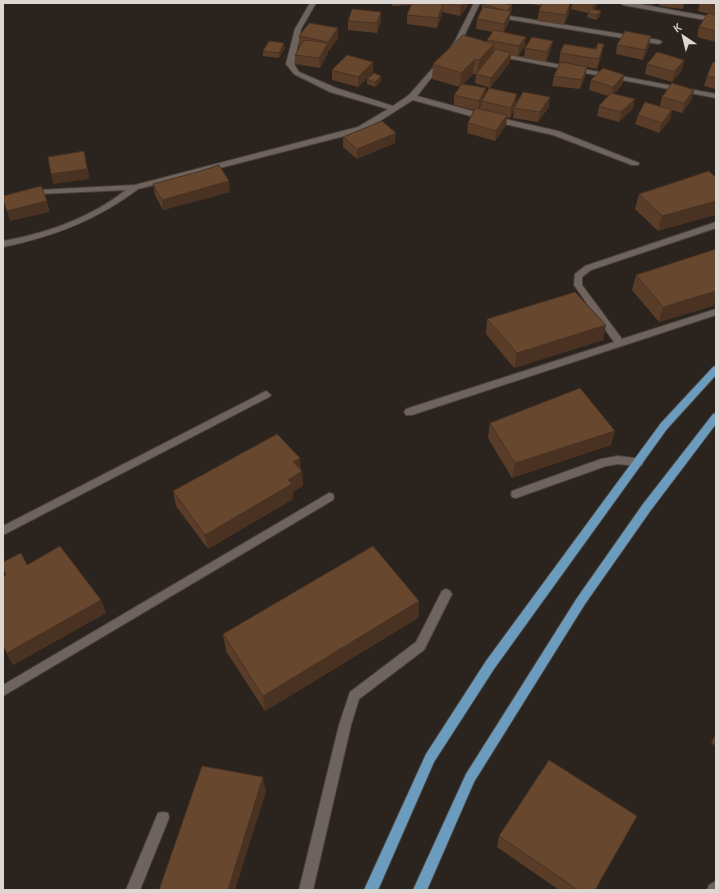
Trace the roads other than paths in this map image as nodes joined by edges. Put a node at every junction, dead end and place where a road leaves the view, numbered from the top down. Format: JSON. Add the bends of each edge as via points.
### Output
{"nodes":[{"id":1,"x":313,"y":3,"type":"edge"},
{"id":2,"x":477,"y":3,"type":"edge"},
{"id":3,"x":623,"y":3,"type":"edge"},
{"id":4,"x":481,"y":13,"type":"junction"},
{"id":5,"x":716,"y":20,"type":"edge"},
{"id":6,"x":658,"y":42,"type":"dead end"},
{"id":7,"x":488,"y":53,"type":"edge"},
{"id":8,"x":716,"y":96,"type":"edge"},
{"id":9,"x":412,"y":97,"type":"junction"},
{"id":10,"x":393,"y":108,"type":"junction"},
{"id":11,"x":635,"y":163,"type":"dead end"},
{"id":12,"x":135,"y":187,"type":"junction"},
{"id":13,"x":3,"y":199,"type":"edge"},
{"id":14,"x":716,"y":225,"type":"edge"},
{"id":15,"x":3,"y":244,"type":"edge"},
{"id":16,"x":716,"y":312,"type":"edge"},
{"id":17,"x":620,"y":343,"type":"junction"},
{"id":18,"x":716,"y":369,"type":"edge"},
{"id":19,"x":266,"y":395,"type":"dead end"},
{"id":20,"x":409,"y":412,"type":"dead end"},
{"id":21,"x":716,"y":417,"type":"edge"},
{"id":22,"x":638,"y":462,"type":"junction"},
{"id":23,"x":516,"y":494,"type":"dead end"},
{"id":24,"x":330,"y":497,"type":"dead end"},
{"id":25,"x":3,"y":531,"type":"edge"},
{"id":26,"x":446,"y":594,"type":"dead end"},
{"id":27,"x":3,"y":691,"type":"edge"},
{"id":28,"x":163,"y":818,"type":"dead end"},
{"id":29,"x":716,"y":888,"type":"edge"},
{"id":30,"x":133,"y":890,"type":"edge"},
{"id":31,"x":306,"y":890,"type":"edge"},
{"id":32,"x":371,"y":890,"type":"edge"},
{"id":33,"x":420,"y":890,"type":"edge"},
{"id":34,"x":714,"y":890,"type":"edge"}],
"edges":[{"from":1,"to":10,"type":"street","via":[[296,36],[290,64],[296,73],[333,90]]},
{"from":2,"to":4,"type":"street"},
{"from":3,"to":5,"type":"street"},
{"from":4,"to":6,"type":"street"},
{"from":4,"to":9,"type":"street","via":[[462,43]]},
{"from":7,"to":8,"type":"street"},
{"from":9,"to":10,"type":"street"},
{"from":9,"to":11,"type":"street","via":[[555,133]]},
{"from":10,"to":12,"type":"street","via":[[361,129]]},
{"from":12,"to":13,"type":"street","via":[[39,192]]},
{"from":12,"to":15,"type":"street","via":[[118,202],[69,227]]},
{"from":14,"to":17,"type":"street","via":[[588,268],[578,276],[578,285]]},
{"from":16,"to":17,"type":"street"},
{"from":17,"to":20,"type":"street"},
{"from":18,"to":22,"type":"main road","via":[[664,426]]},
{"from":19,"to":25,"type":"street"},
{"from":21,"to":33,"type":"main road","via":[[647,507],[586,594],[482,758],[470,778]]},
{"from":22,"to":23,"type":"street","via":[[605,462]]},
{"from":22,"to":32,"type":"main road","via":[[490,664],[430,758]]},
{"from":24,"to":27,"type":"street"},
{"from":26,"to":31,"type":"street","via":[[420,646],[354,696]]},
{"from":28,"to":30,"type":"street"},
{"from":29,"to":34,"type":"street"}]}
